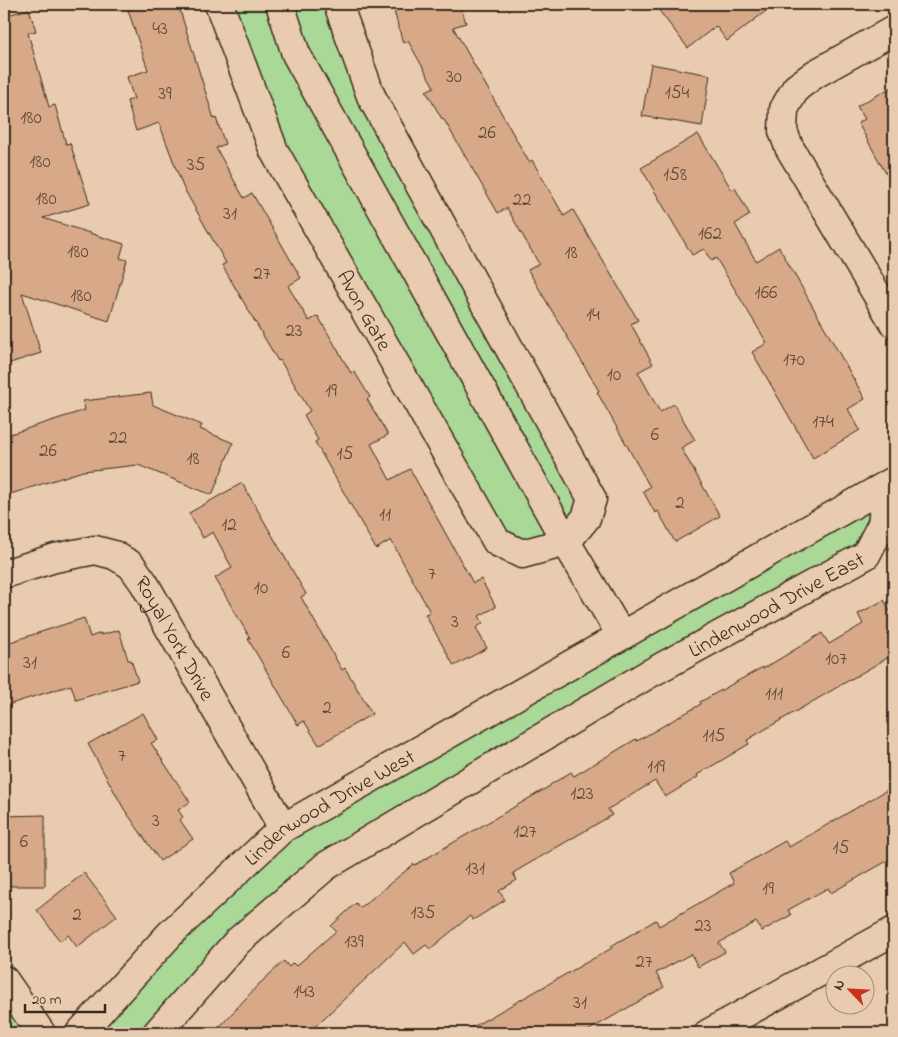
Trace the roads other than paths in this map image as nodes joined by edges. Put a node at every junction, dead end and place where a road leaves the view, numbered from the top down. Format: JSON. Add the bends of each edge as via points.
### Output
{"nodes":[{"id":1,"x":219,"y":4,"type":"edge"},
{"id":2,"x":280,"y":4,"type":"edge"},
{"id":3,"x":338,"y":4,"type":"edge"},
{"id":4,"x":894,"y":30,"type":"edge"},
{"id":5,"x":894,"y":323,"type":"edge"},
{"id":6,"x":891,"y":483,"type":"edge"},
{"id":7,"x":566,"y":542,"type":"junction"},
{"id":8,"x":4,"y":574,"type":"edge"},
{"id":9,"x":621,"y":635,"type":"junction"},
{"id":10,"x":283,"y":828,"type":"junction"},
{"id":11,"x":894,"y":931,"type":"edge"},
{"id":12,"x":4,"y":980,"type":"edge"},
{"id":13,"x":40,"y":1033,"type":"edge"},
{"id":14,"x":80,"y":1033,"type":"edge"},
{"id":15,"x":157,"y":1033,"type":"edge"},
{"id":16,"x":709,"y":1033,"type":"edge"}],
"edges":[{"from":1,"to":7,"type":"street","name":"Avon Gate","via":[[274,151],[496,542],[522,554]]},
{"from":2,"to":7,"type":"street","via":[[296,54]]},
{"from":3,"to":7,"type":"street","via":[[371,96],[592,499],[586,518]]},
{"from":4,"to":5,"type":"street","via":[[796,88],[784,109],[783,131],[789,147]]},
{"from":6,"to":9,"type":"street","name":"Lindenwood Drive East"},
{"from":6,"to":15,"type":"street","name":"Lindenwood Drive East","via":[[882,524],[866,555],[646,675],[326,866],[237,942]]},
{"from":7,"to":9,"type":"street"},
{"from":8,"to":10,"type":"street","name":"Royal York Drive","via":[[95,550],[114,554],[131,565]]},
{"from":9,"to":10,"type":"street","name":"Lindenwood Drive West"},
{"from":10,"to":14,"type":"street","name":"Lindenwood Drive West","via":[[170,934]]},
{"from":11,"to":16,"type":"street"},
{"from":12,"to":13,"type":"street"}]}
